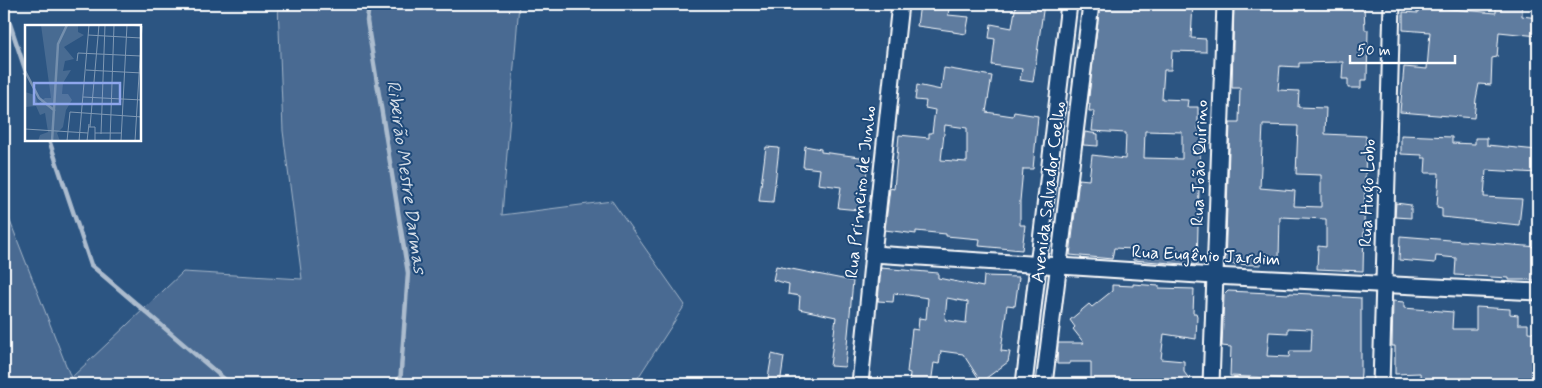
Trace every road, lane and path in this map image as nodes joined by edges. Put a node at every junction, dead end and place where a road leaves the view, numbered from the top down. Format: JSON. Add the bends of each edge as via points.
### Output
{"nodes":[{"id":1,"x":900,"y":4,"type":"edge"},
{"id":2,"x":1069,"y":4,"type":"edge"},
{"id":3,"x":1091,"y":4,"type":"edge"},
{"id":4,"x":1226,"y":4,"type":"edge"},
{"id":5,"x":1392,"y":4,"type":"edge"},
{"id":6,"x":872,"y":254,"type":"junction"},
{"id":7,"x":1039,"y":265,"type":"junction"},
{"id":8,"x":1058,"y":266,"type":"junction"},
{"id":9,"x":1214,"y":276,"type":"junction"},
{"id":10,"x":1384,"y":284,"type":"junction"},
{"id":11,"x":1538,"y":292,"type":"edge"},
{"id":12,"x":860,"y":384,"type":"edge"},
{"id":13,"x":1024,"y":384,"type":"edge"},
{"id":14,"x":1044,"y":384,"type":"edge"},
{"id":15,"x":1211,"y":384,"type":"edge"},
{"id":16,"x":1381,"y":384,"type":"edge"}],
"edges":[{"from":1,"to":6,"type":"street","name":"Rua Primeiro de Junho"},
{"from":2,"to":7,"type":"street","name":"Avenida Salvador Coelho"},
{"from":3,"to":8,"type":"street","name":"Avenida Salvador Coelho"},
{"from":4,"to":9,"type":"street","name":"Rua João Quirino"},
{"from":5,"to":10,"type":"street","name":"Rua Hugo Lobo"},
{"from":6,"to":7,"type":"street","name":"Rua Eugênio Jardim"},
{"from":6,"to":12,"type":"street","name":"Rua Primeiro de Junho"},
{"from":7,"to":8,"type":"street","name":"Rua Eugênio Jardim"},
{"from":7,"to":13,"type":"street","name":"Avenida Salvador Coelho"},
{"from":8,"to":9,"type":"street","name":"Rua Eugênio Jardim"},
{"from":8,"to":14,"type":"street","name":"Avenida Salvador Coelho"},
{"from":9,"to":10,"type":"street","name":"Rua Eugênio Jardim"},
{"from":9,"to":15,"type":"street","name":"Rua João Quirino"},
{"from":10,"to":11,"type":"street","name":"Rua Eugênio Jardim"},
{"from":10,"to":16,"type":"street","name":"Rua Hugo Lobo"}]}
